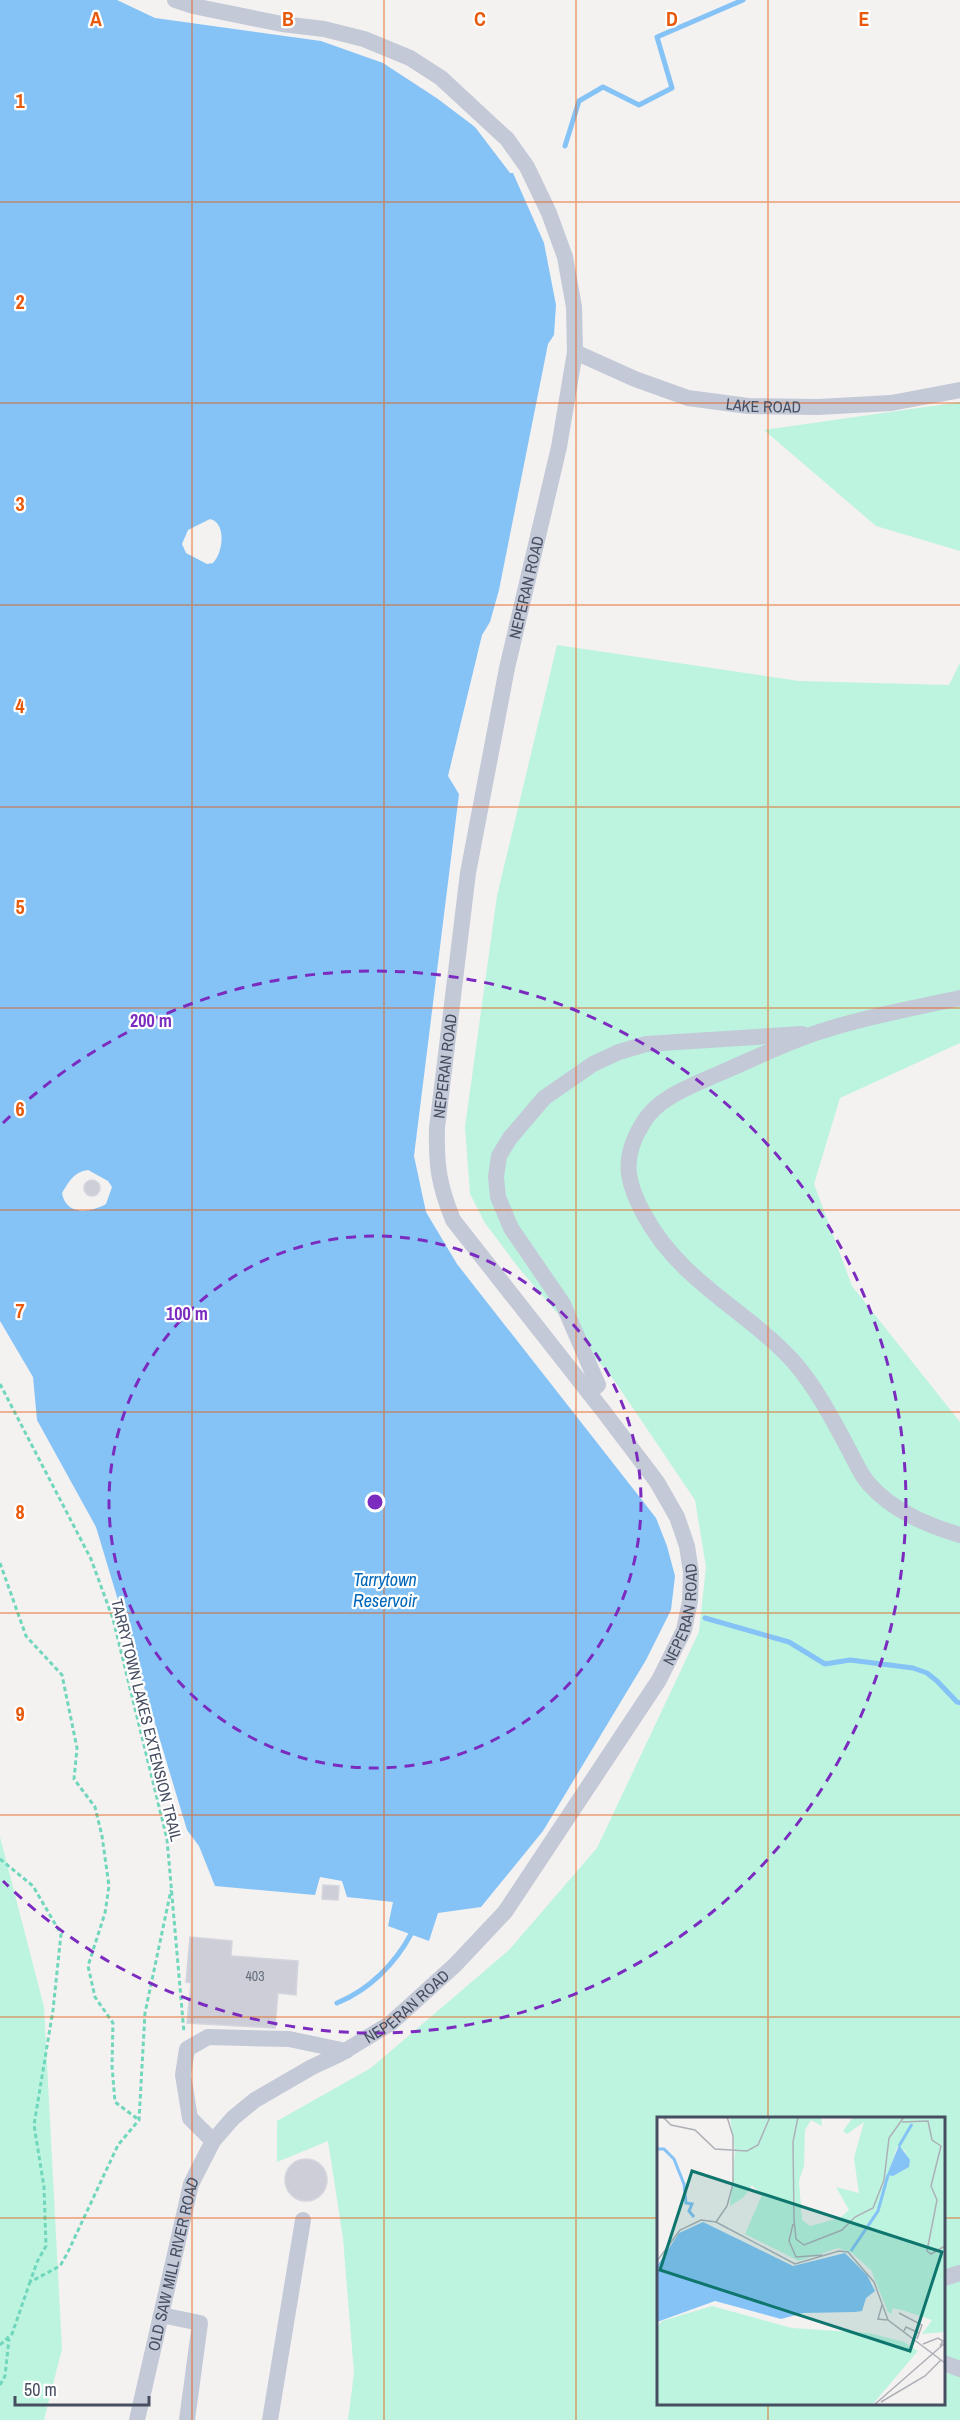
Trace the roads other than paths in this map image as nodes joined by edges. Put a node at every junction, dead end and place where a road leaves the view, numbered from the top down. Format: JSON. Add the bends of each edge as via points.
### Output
{"nodes":[{"id":1,"x":176,"y":0,"type":"edge"},
{"id":2,"x":575,"y":352,"type":"junction"},
{"id":3,"x":960,"y":390,"type":"edge"},
{"id":4,"x":960,"y":998,"type":"edge"},
{"id":5,"x":816,"y":1033,"type":"junction"},
{"id":6,"x":589,"y":1393,"type":"junction"},
{"id":7,"x":960,"y":1535,"type":"edge"},
{"id":8,"x":346,"y":2051,"type":"junction"},
{"id":9,"x":233,"y":2118,"type":"joint"},
{"id":10,"x":213,"y":2140,"type":"junction"},
{"id":11,"x":303,"y":2220,"type":"dead end"},
{"id":12,"x":960,"y":2273,"type":"edge"},
{"id":13,"x":945,"y":2278,"type":"edge"},
{"id":14,"x":161,"y":2315,"type":"junction"},
{"id":15,"x":945,"y":2363,"type":"edge"},
{"id":16,"x":960,"y":2369,"type":"edge"},
{"id":17,"x":137,"y":2420,"type":"edge"},
{"id":18,"x":187,"y":2420,"type":"edge"},
{"id":19,"x":270,"y":2420,"type":"edge"}],
"edges":[{"from":1,"to":2,"type":"street","name":"NEPERAN ROAD","via":[[364,39],[410,58],[441,78],[507,139],[527,167],[565,257],[574,307]]},
{"from":2,"to":3,"type":"street","name":"LAKE ROAD","via":[[688,398],[748,406],[891,403]]},
{"from":2,"to":6,"type":"street","name":"NEPERAN ROAD","via":[[560,447],[507,668],[468,873],[436,1164],[453,1220]]},
{"from":4,"to":5,"type":"street"},
{"from":5,"to":6,"type":"street","via":[[646,1044],[619,1052],[593,1064],[544,1098],[510,1138],[500,1156],[498,1197],[511,1228],[563,1304],[586,1353],[598,1385]]},
{"from":5,"to":7,"type":"street","via":[[700,1082],[660,1104],[643,1122],[632,1146],[627,1166],[631,1188],[668,1250],[706,1289],[746,1318],[794,1362],[869,1484],[899,1509]]},
{"from":6,"to":8,"type":"street","name":"NEPERAN ROAD","via":[[657,1482],[677,1517],[691,1572],[684,1630],[659,1680],[505,1912],[455,1965],[391,2023]]},
{"from":8,"to":9,"type":"street","name":"NEPERAN ROAD","via":[[264,2095]]},
{"from":8,"to":10,"type":"street","via":[[289,2039],[208,2037],[187,2049],[183,2075],[189,2118]]},
{"from":9,"to":10,"type":"street","name":"OLD SAW MILL RIVER ROAD"},
{"from":10,"to":14,"type":"street","name":"OLD SAW MILL RIVER ROAD","via":[[190,2184]]},
{"from":11,"to":19,"type":"street"},
{"from":12,"to":13,"type":"street"},
{"from":14,"to":17,"type":"street","name":"OLD SAW MILL RIVER ROAD"},
{"from":14,"to":18,"type":"street","via":[[200,2323]]},
{"from":15,"to":16,"type":"street"}]}
